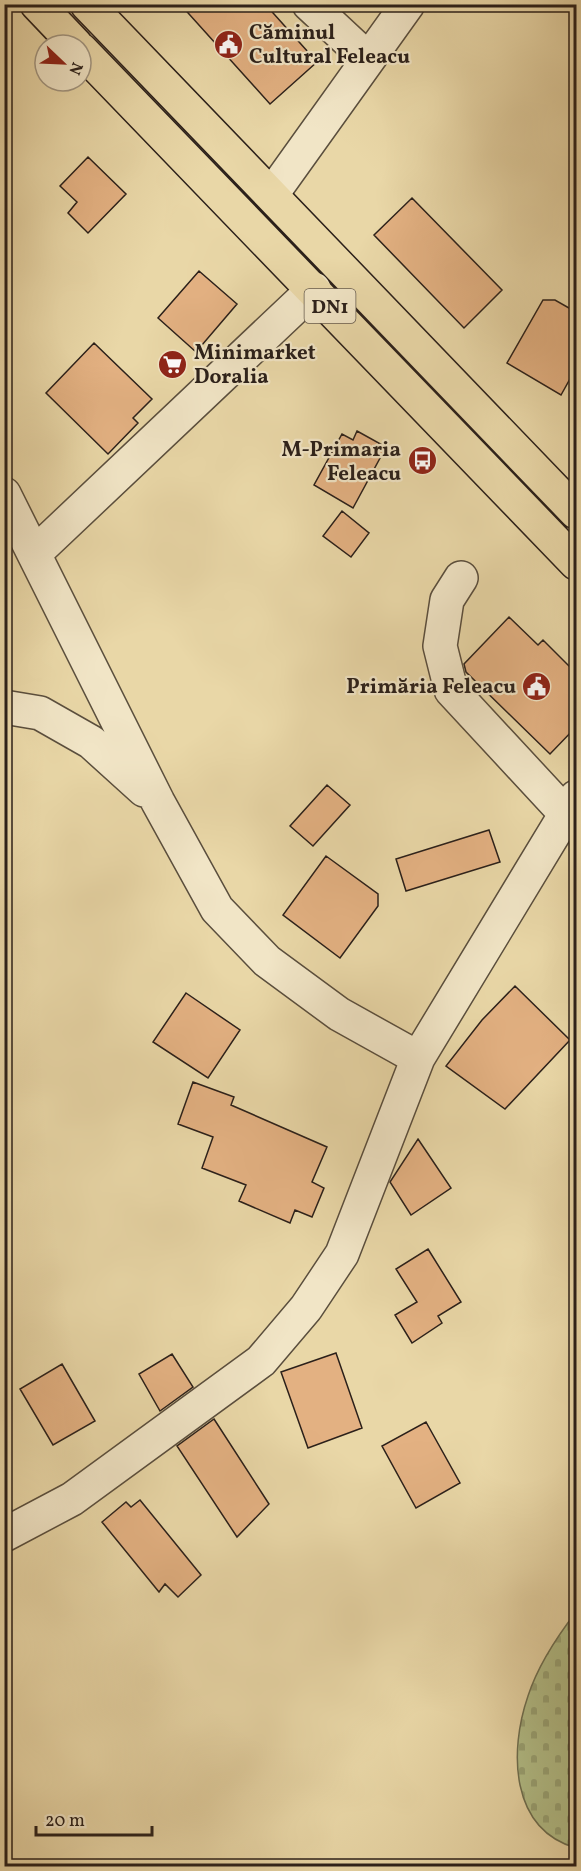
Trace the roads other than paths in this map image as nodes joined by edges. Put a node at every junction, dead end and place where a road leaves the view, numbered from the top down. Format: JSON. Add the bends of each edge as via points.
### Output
{"nodes":[{"id":1,"x":37,"y":4,"type":"edge"},
{"id":2,"x":87,"y":4,"type":"edge"},
{"id":3,"x":309,"y":4,"type":"edge"},
{"id":4,"x":408,"y":4,"type":"edge"},
{"id":5,"x":65,"y":33,"type":"edge"},
{"id":6,"x":368,"y":59,"type":"junction"},
{"id":7,"x":93,"y":62,"type":"edge"},
{"id":8,"x":272,"y":194,"type":"junction"},
{"id":9,"x":314,"y":289,"type":"junction"},
{"id":10,"x":4,"y":494,"type":"edge"},
{"id":11,"x":576,"y":512,"type":"edge"},
{"id":12,"x":34,"y":554,"type":"junction"},
{"id":13,"x":576,"y":563,"type":"edge"},
{"id":14,"x":461,"y":578,"type":"dead end"},
{"id":15,"x":4,"y":706,"type":"edge"},
{"id":16,"x":158,"y":802,"type":"junction"},
{"id":17,"x":571,"y":805,"type":"edge"},
{"id":18,"x":418,"y":1058,"type":"junction"},
{"id":19,"x":4,"y":1535,"type":"edge"}],
"edges":[{"from":1,"to":5,"type":"main road"},
{"from":2,"to":8,"type":"main road","number":"DN1"},
{"from":3,"to":6,"type":"street"},
{"from":4,"to":6,"type":"street"},
{"from":6,"to":8,"type":"street"},
{"from":7,"to":9,"type":"main road","number":"DN1"},
{"from":8,"to":11,"type":"main road","number":"DN1"},
{"from":9,"to":12,"type":"street"},
{"from":9,"to":13,"type":"main road","number":"DN1"},
{"from":10,"to":12,"type":"street"},
{"from":12,"to":16,"type":"street"},
{"from":14,"to":17,"type":"street","via":[[447,600],[440,646],[451,690]]},
{"from":15,"to":16,"type":"street","via":[[40,713],[91,742]]},
{"from":16,"to":18,"type":"street","via":[[217,909],[267,961],[339,1014]]},
{"from":17,"to":18,"type":"street"},
{"from":18,"to":19,"type":"street","via":[[342,1254],[306,1308],[261,1361],[72,1499]]}]}
